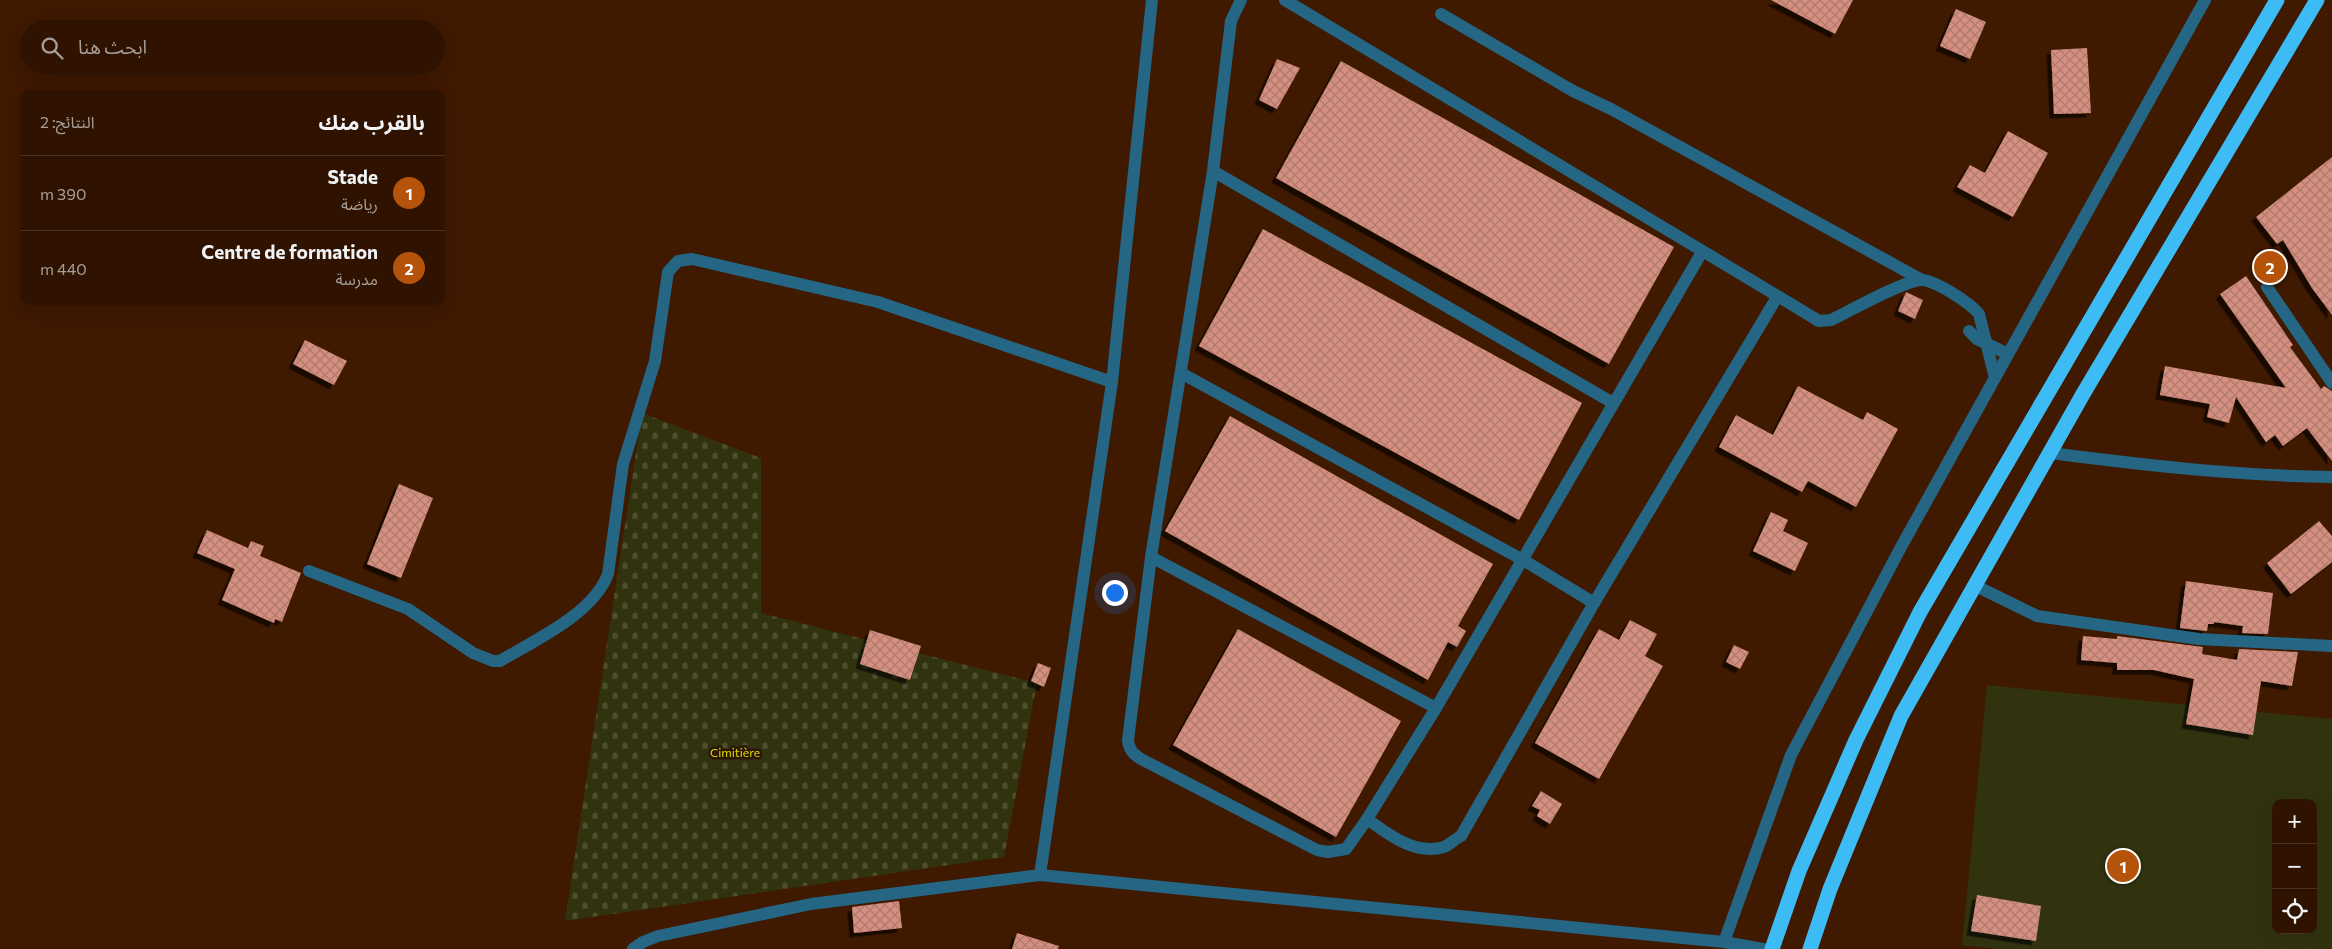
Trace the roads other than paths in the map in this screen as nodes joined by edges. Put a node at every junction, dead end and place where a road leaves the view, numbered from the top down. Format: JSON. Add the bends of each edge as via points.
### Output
{"nodes":[{"id":1,"x":1152,"y":0,"type":"edge"},
{"id":2,"x":1241,"y":0,"type":"edge"},
{"id":3,"x":1285,"y":0,"type":"edge"},
{"id":4,"x":2205,"y":0,"type":"edge"},
{"id":5,"x":2277,"y":0,"type":"edge"},
{"id":6,"x":2317,"y":0,"type":"edge"},
{"id":7,"x":1441,"y":14,"type":"dead end"},
{"id":8,"x":1213,"y":171,"type":"junction"},
{"id":9,"x":1702,"y":252,"type":"junction"},
{"id":10,"x":1922,"y":280,"type":"junction"},
{"id":11,"x":2267,"y":287,"type":"dead end"},
{"id":12,"x":1777,"y":297,"type":"junction"},
{"id":13,"x":1970,"y":332,"type":"dead end"},
{"id":14,"x":1988,"y":344,"type":"junction"},
{"id":15,"x":2008,"y":354,"type":"junction"},
{"id":16,"x":1181,"y":373,"type":"junction"},
{"id":17,"x":1995,"y":378,"type":"junction"},
{"id":18,"x":1112,"y":382,"type":"junction"},
{"id":19,"x":2332,"y":383,"type":"edge"},
{"id":20,"x":1613,"y":403,"type":"junction"},
{"id":21,"x":2050,"y":454,"type":"junction"},
{"id":22,"x":2332,"y":476,"type":"edge"},
{"id":23,"x":1151,"y":557,"type":"junction"},
{"id":24,"x":1523,"y":560,"type":"junction"},
{"id":25,"x":309,"y":571,"type":"dead end"},
{"id":26,"x":1976,"y":586,"type":"junction"},
{"id":27,"x":1594,"y":603,"type":"junction"},
{"id":28,"x":2332,"y":646,"type":"edge"},
{"id":29,"x":1436,"y":708,"type":"junction"},
{"id":30,"x":1367,"y":819,"type":"junction"},
{"id":31,"x":1040,"y":875,"type":"junction"},
{"id":32,"x":1724,"y":942,"type":"junction"},
{"id":33,"x":633,"y":949,"type":"edge"},
{"id":34,"x":1763,"y":949,"type":"edge"},
{"id":35,"x":1772,"y":949,"type":"edge"},
{"id":36,"x":1810,"y":949,"type":"edge"}],
"edges":[{"from":1,"to":18,"type":"street"},
{"from":2,"to":8,"type":"street","via":[[1232,21]]},
{"from":3,"to":9,"type":"street"},
{"from":4,"to":15,"type":"street"},
{"from":5,"to":35,"type":"highway","via":[[1920,612],[1856,740],[1799,871]]},
{"from":6,"to":21,"type":"highway"},
{"from":7,"to":10,"type":"street","via":[[1572,91],[1611,109]]},
{"from":8,"to":16,"type":"street"},
{"from":8,"to":20,"type":"street"},
{"from":9,"to":12,"type":"street"},
{"from":9,"to":20,"type":"street"},
{"from":10,"to":12,"type":"street","via":[[1831,320],[1819,321]]},
{"from":10,"to":14,"type":"street","via":[[1972,306],[1979,314]]},
{"from":11,"to":19,"type":"street"},
{"from":12,"to":27,"type":"street"},
{"from":13,"to":14,"type":"street"},
{"from":14,"to":15,"type":"street"},
{"from":14,"to":17,"type":"street"},
{"from":15,"to":17,"type":"street"},
{"from":16,"to":23,"type":"street"},
{"from":16,"to":24,"type":"street"},
{"from":17,"to":32,"type":"street","via":[[1791,755]]},
{"from":18,"to":25,"type":"street","via":[[878,302],[692,260],[678,261],[668,272],[655,361],[623,464],[608,574],[594,598],[560,624],[500,661],[493,661],[473,653],[408,608]]},
{"from":18,"to":31,"type":"street"},
{"from":20,"to":24,"type":"street"},
{"from":21,"to":22,"type":"street","via":[[2185,470]]},
{"from":21,"to":26,"type":"highway"},
{"from":23,"to":29,"type":"street"},
{"from":23,"to":30,"type":"street","via":[[1128,740],[1133,754],[1317,850],[1346,849]]},
{"from":24,"to":27,"type":"street"},
{"from":24,"to":29,"type":"street"},
{"from":26,"to":28,"type":"street","via":[[2037,616],[2199,639]]},
{"from":26,"to":36,"type":"highway","via":[[1902,716],[1836,873]]},
{"from":27,"to":30,"type":"street","via":[[1461,836],[1443,847],[1422,848],[1398,841]]},
{"from":29,"to":30,"type":"street"},
{"from":31,"to":32,"type":"street"},
{"from":31,"to":33,"type":"street","via":[[811,904],[658,936]]},
{"from":32,"to":34,"type":"street"}]}
